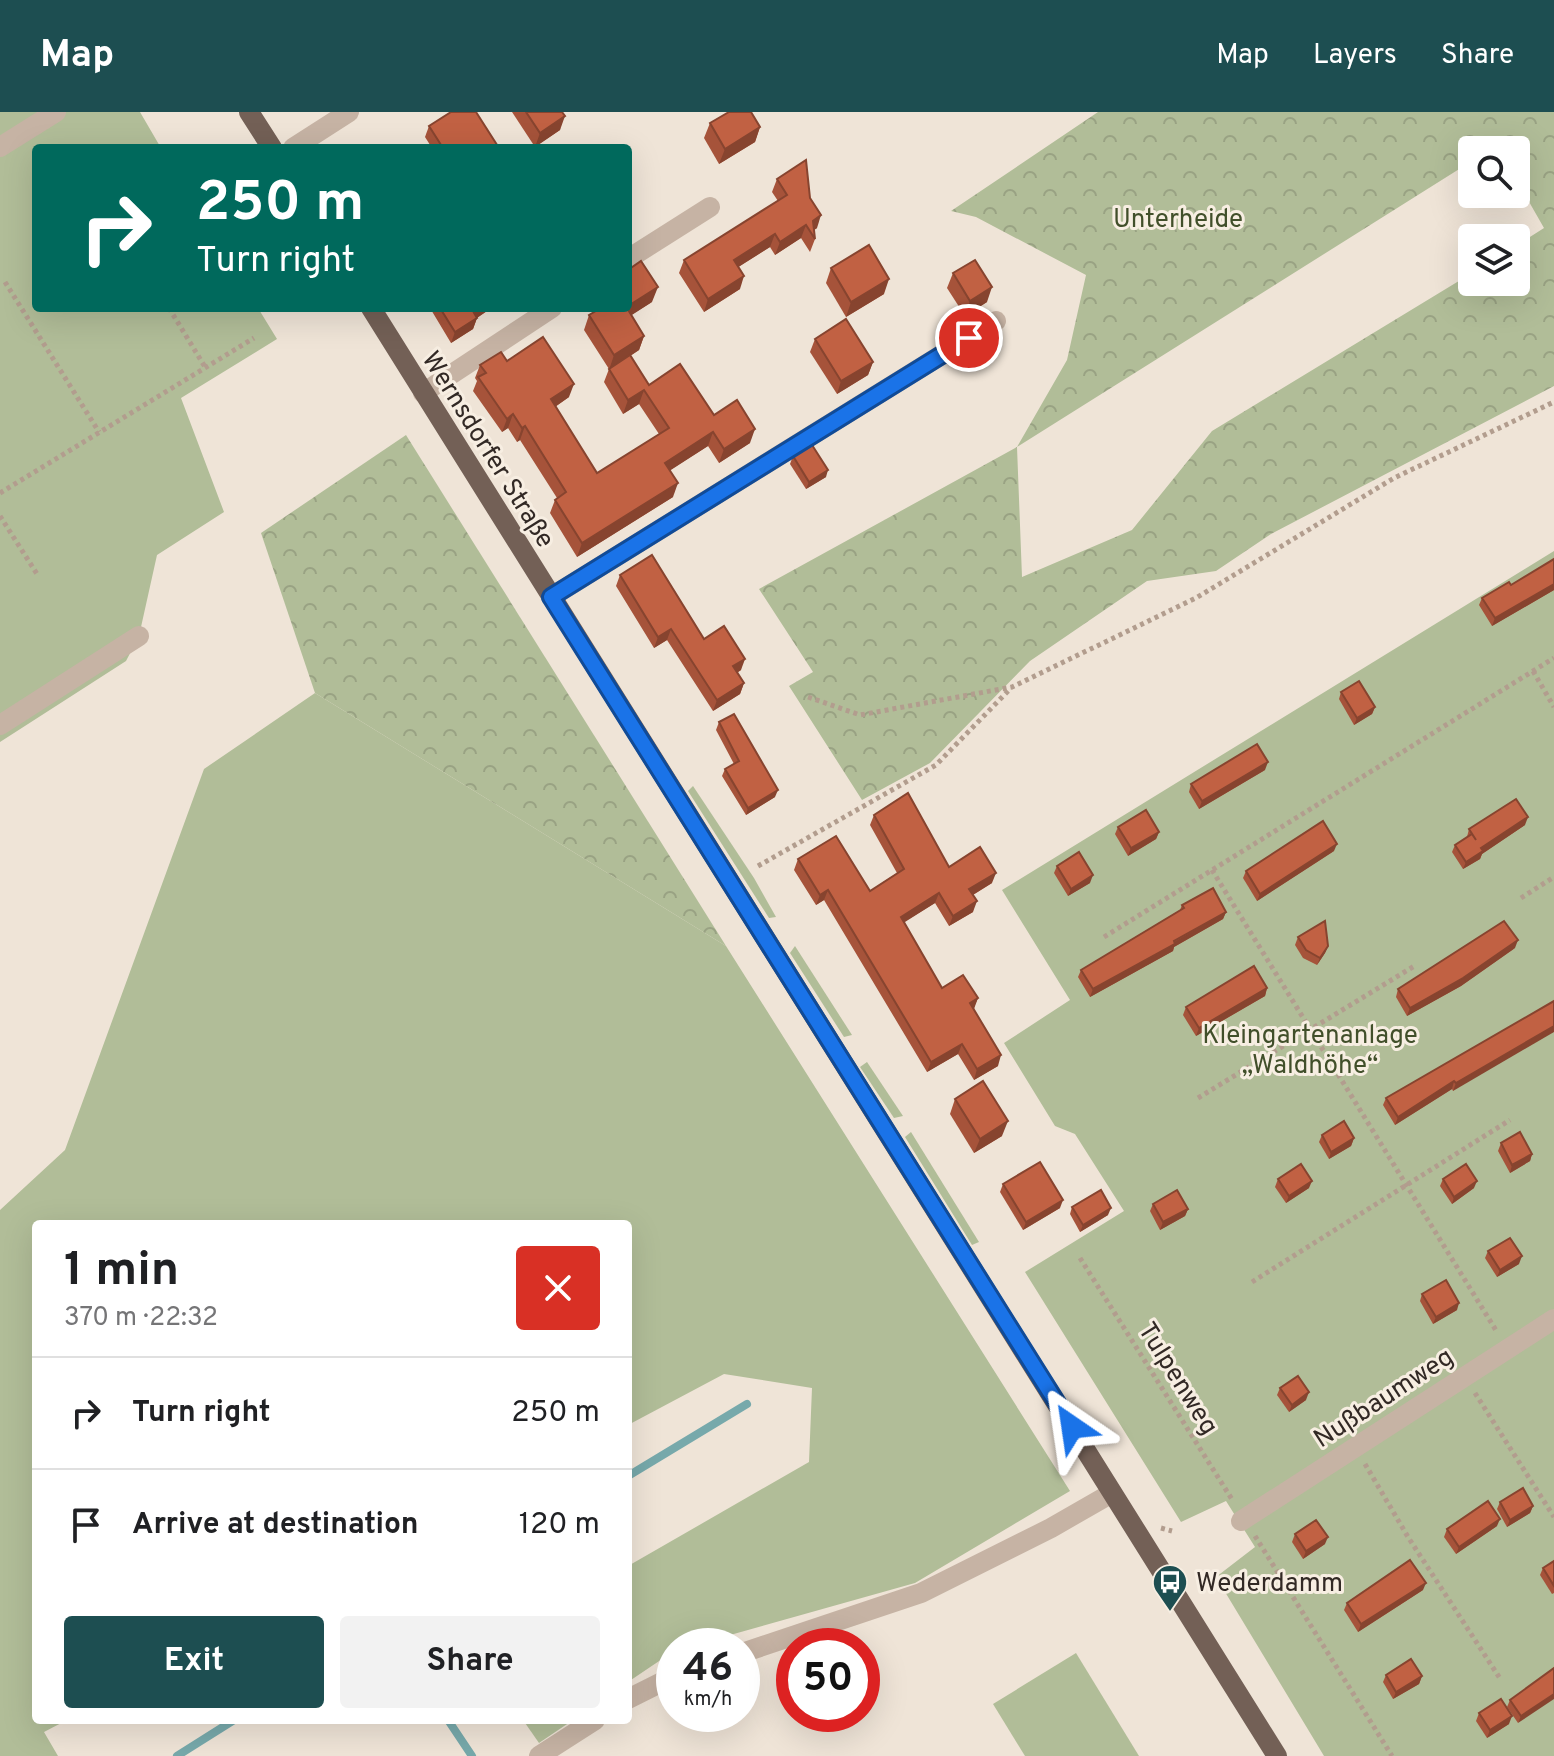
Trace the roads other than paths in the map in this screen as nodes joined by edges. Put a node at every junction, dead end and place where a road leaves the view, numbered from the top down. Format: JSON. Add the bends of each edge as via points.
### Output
{"nodes":[{"id":1,"x":56,"y":112,"type":"edge"},
{"id":2,"x":249,"y":112,"type":"edge"},
{"id":3,"x":349,"y":112,"type":"edge"},
{"id":4,"x":269,"y":144,"type":"edge"},
{"id":5,"x":299,"y":144,"type":"edge"},
{"id":6,"x":0,"y":147,"type":"edge"},
{"id":7,"x":710,"y":207,"type":"dead end"},
{"id":8,"x":632,"y":256,"type":"edge"},
{"id":9,"x":373,"y":312,"type":"edge"},
{"id":10,"x":546,"y":312,"type":"edge"},
{"id":11,"x":996,"y":321,"type":"dead end"},
{"id":12,"x":423,"y":393,"type":"junction"},
{"id":13,"x":551,"y":597,"type":"junction"},
{"id":14,"x":139,"y":636,"type":"dead end"},
{"id":15,"x":0,"y":725,"type":"edge"},
{"id":16,"x":1554,"y":1319,"type":"edge"},
{"id":17,"x":1112,"y":1493,"type":"junction"},
{"id":18,"x":1242,"y":1520,"type":"road end"},
{"id":19,"x":760,"y":1647,"type":"edge"},
{"id":20,"x":656,"y":1685,"type":"edge"},
{"id":21,"x":632,"y":1697,"type":"edge"},
{"id":22,"x":589,"y":1724,"type":"edge"},
{"id":23,"x":539,"y":1756,"type":"edge"},
{"id":24,"x":1277,"y":1756,"type":"edge"}],
"edges":[{"from":1,"to":6,"type":"lane"},
{"from":2,"to":4,"type":"main road"},
{"from":3,"to":5,"type":"lane"},
{"from":7,"to":8,"type":"lane"},
{"from":9,"to":12,"type":"main road","name":"Wernsdorfer Straße"},
{"from":10,"to":12,"type":"lane"},
{"from":11,"to":13,"type":"lane"},
{"from":12,"to":13,"type":"main road","name":"Wernsdorfer Straße"},
{"from":13,"to":17,"type":"main road","name":"Wernsdorfer Straße"},
{"from":14,"to":15,"type":"lane"},
{"from":16,"to":18,"type":"lane","name":"Nußbaumweg"},
{"from":17,"to":19,"type":"lane","via":[[921,1593]]},
{"from":17,"to":24,"type":"main road","name":"Wernsdorfer Straße"},
{"from":20,"to":21,"type":"lane"},
{"from":22,"to":23,"type":"lane"}]}
